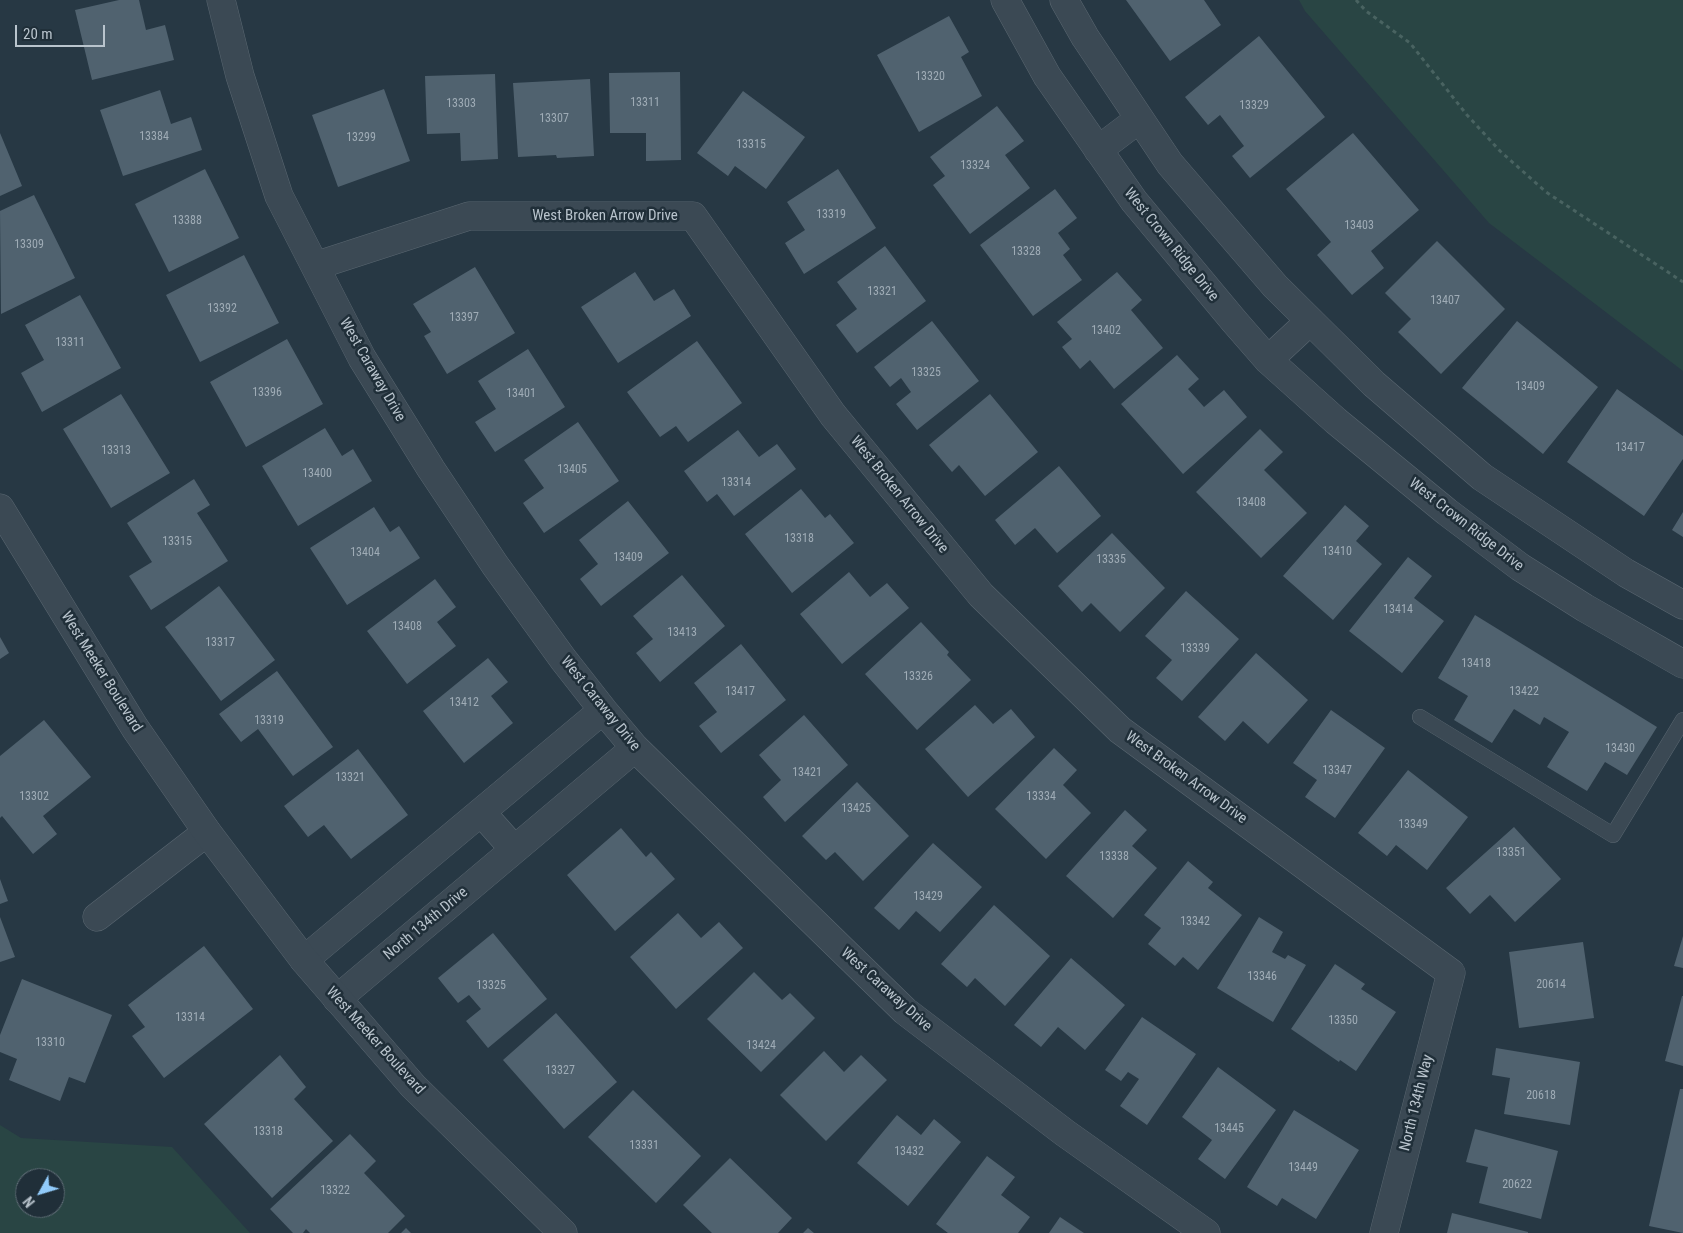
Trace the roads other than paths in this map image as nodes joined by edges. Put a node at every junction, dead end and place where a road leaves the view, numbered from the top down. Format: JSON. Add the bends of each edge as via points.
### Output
{"nodes":[{"id":1,"x":221,"y":0,"type":"edge"},
{"id":2,"x":1005,"y":0,"type":"edge"},
{"id":3,"x":1064,"y":0,"type":"edge"},
{"id":4,"x":1140,"y":119,"type":"junction"},
{"id":5,"x":1098,"y":150,"type":"junction"},
{"id":6,"x":315,"y":266,"type":"junction"},
{"id":7,"x":1310,"y":321,"type":"junction"},
{"id":8,"x":1268,"y":360,"type":"junction"},
{"id":9,"x":0,"y":508,"type":"edge"},
{"id":10,"x":1683,"y":605,"type":"edge"},
{"id":11,"x":1683,"y":664,"type":"edge"},
{"id":12,"x":602,"y":710,"type":"junction"},
{"id":13,"x":1420,"y":717,"type":"dead end"},
{"id":14,"x":1683,"y":720,"type":"edge"},
{"id":15,"x":635,"y":748,"type":"junction"},
{"id":16,"x":481,"y":812,"type":"junction"},
{"id":17,"x":207,"y":832,"type":"junction"},
{"id":18,"x":514,"y":849,"type":"junction"},
{"id":19,"x":97,"y":917,"type":"dead end"},
{"id":20,"x":304,"y":960,"type":"junction"},
{"id":21,"x":1451,"y":973,"type":"joint"},
{"id":22,"x":337,"y":999,"type":"junction"},
{"id":23,"x":563,"y":1233,"type":"edge"},
{"id":24,"x":1206,"y":1233,"type":"edge"},
{"id":25,"x":1384,"y":1233,"type":"edge"}],
"edges":[{"from":1,"to":6,"type":"street","name":"West Caraway Drive","via":[[240,76],[279,196]]},
{"from":2,"to":5,"type":"street","name":"West Crown Ridge Drive","via":[[1046,76]]},
{"from":3,"to":4,"type":"street","via":[[1084,37]]},
{"from":4,"to":5,"type":"street"},
{"from":4,"to":7,"type":"street","via":[[1170,164],[1275,286]]},
{"from":5,"to":8,"type":"street","name":"West Crown Ridge Drive","via":[[1134,201]]},
{"from":6,"to":12,"type":"street","name":"West Caraway Drive","via":[[362,358],[430,469]]},
{"from":6,"to":21,"type":"street","name":"West Broken Arrow Drive","via":[[469,216],[693,216],[833,415],[981,595],[1120,730]]},
{"from":7,"to":8,"type":"street"},
{"from":7,"to":10,"type":"street","via":[[1374,384],[1482,477],[1626,573]]},
{"from":8,"to":11,"type":"street","name":"West Crown Ridge Drive","via":[[1336,421],[1520,567]]},
{"from":9,"to":17,"type":"street","name":"West Meeker Boulevard","via":[[135,728]]},
{"from":12,"to":15,"type":"street","name":"West Caraway Drive"},
{"from":12,"to":16,"type":"street"},
{"from":13,"to":14,"type":"lane","via":[[1613,835]]},
{"from":15,"to":18,"type":"street","name":"North 134th Drive"},
{"from":15,"to":24,"type":"street","name":"West Caraway Drive","via":[[905,1011],[1065,1133]]},
{"from":16,"to":18,"type":"street"},
{"from":16,"to":20,"type":"street"},
{"from":17,"to":19,"type":"street"},
{"from":17,"to":20,"type":"street","name":"West Meeker Boulevard"},
{"from":18,"to":22,"type":"street","name":"North 134th Drive"},
{"from":20,"to":22,"type":"street","name":"West Meeker Boulevard"},
{"from":21,"to":25,"type":"street","name":"North 134th Way"},
{"from":22,"to":23,"type":"street","name":"West Meeker Boulevard","via":[[413,1086]]}]}
